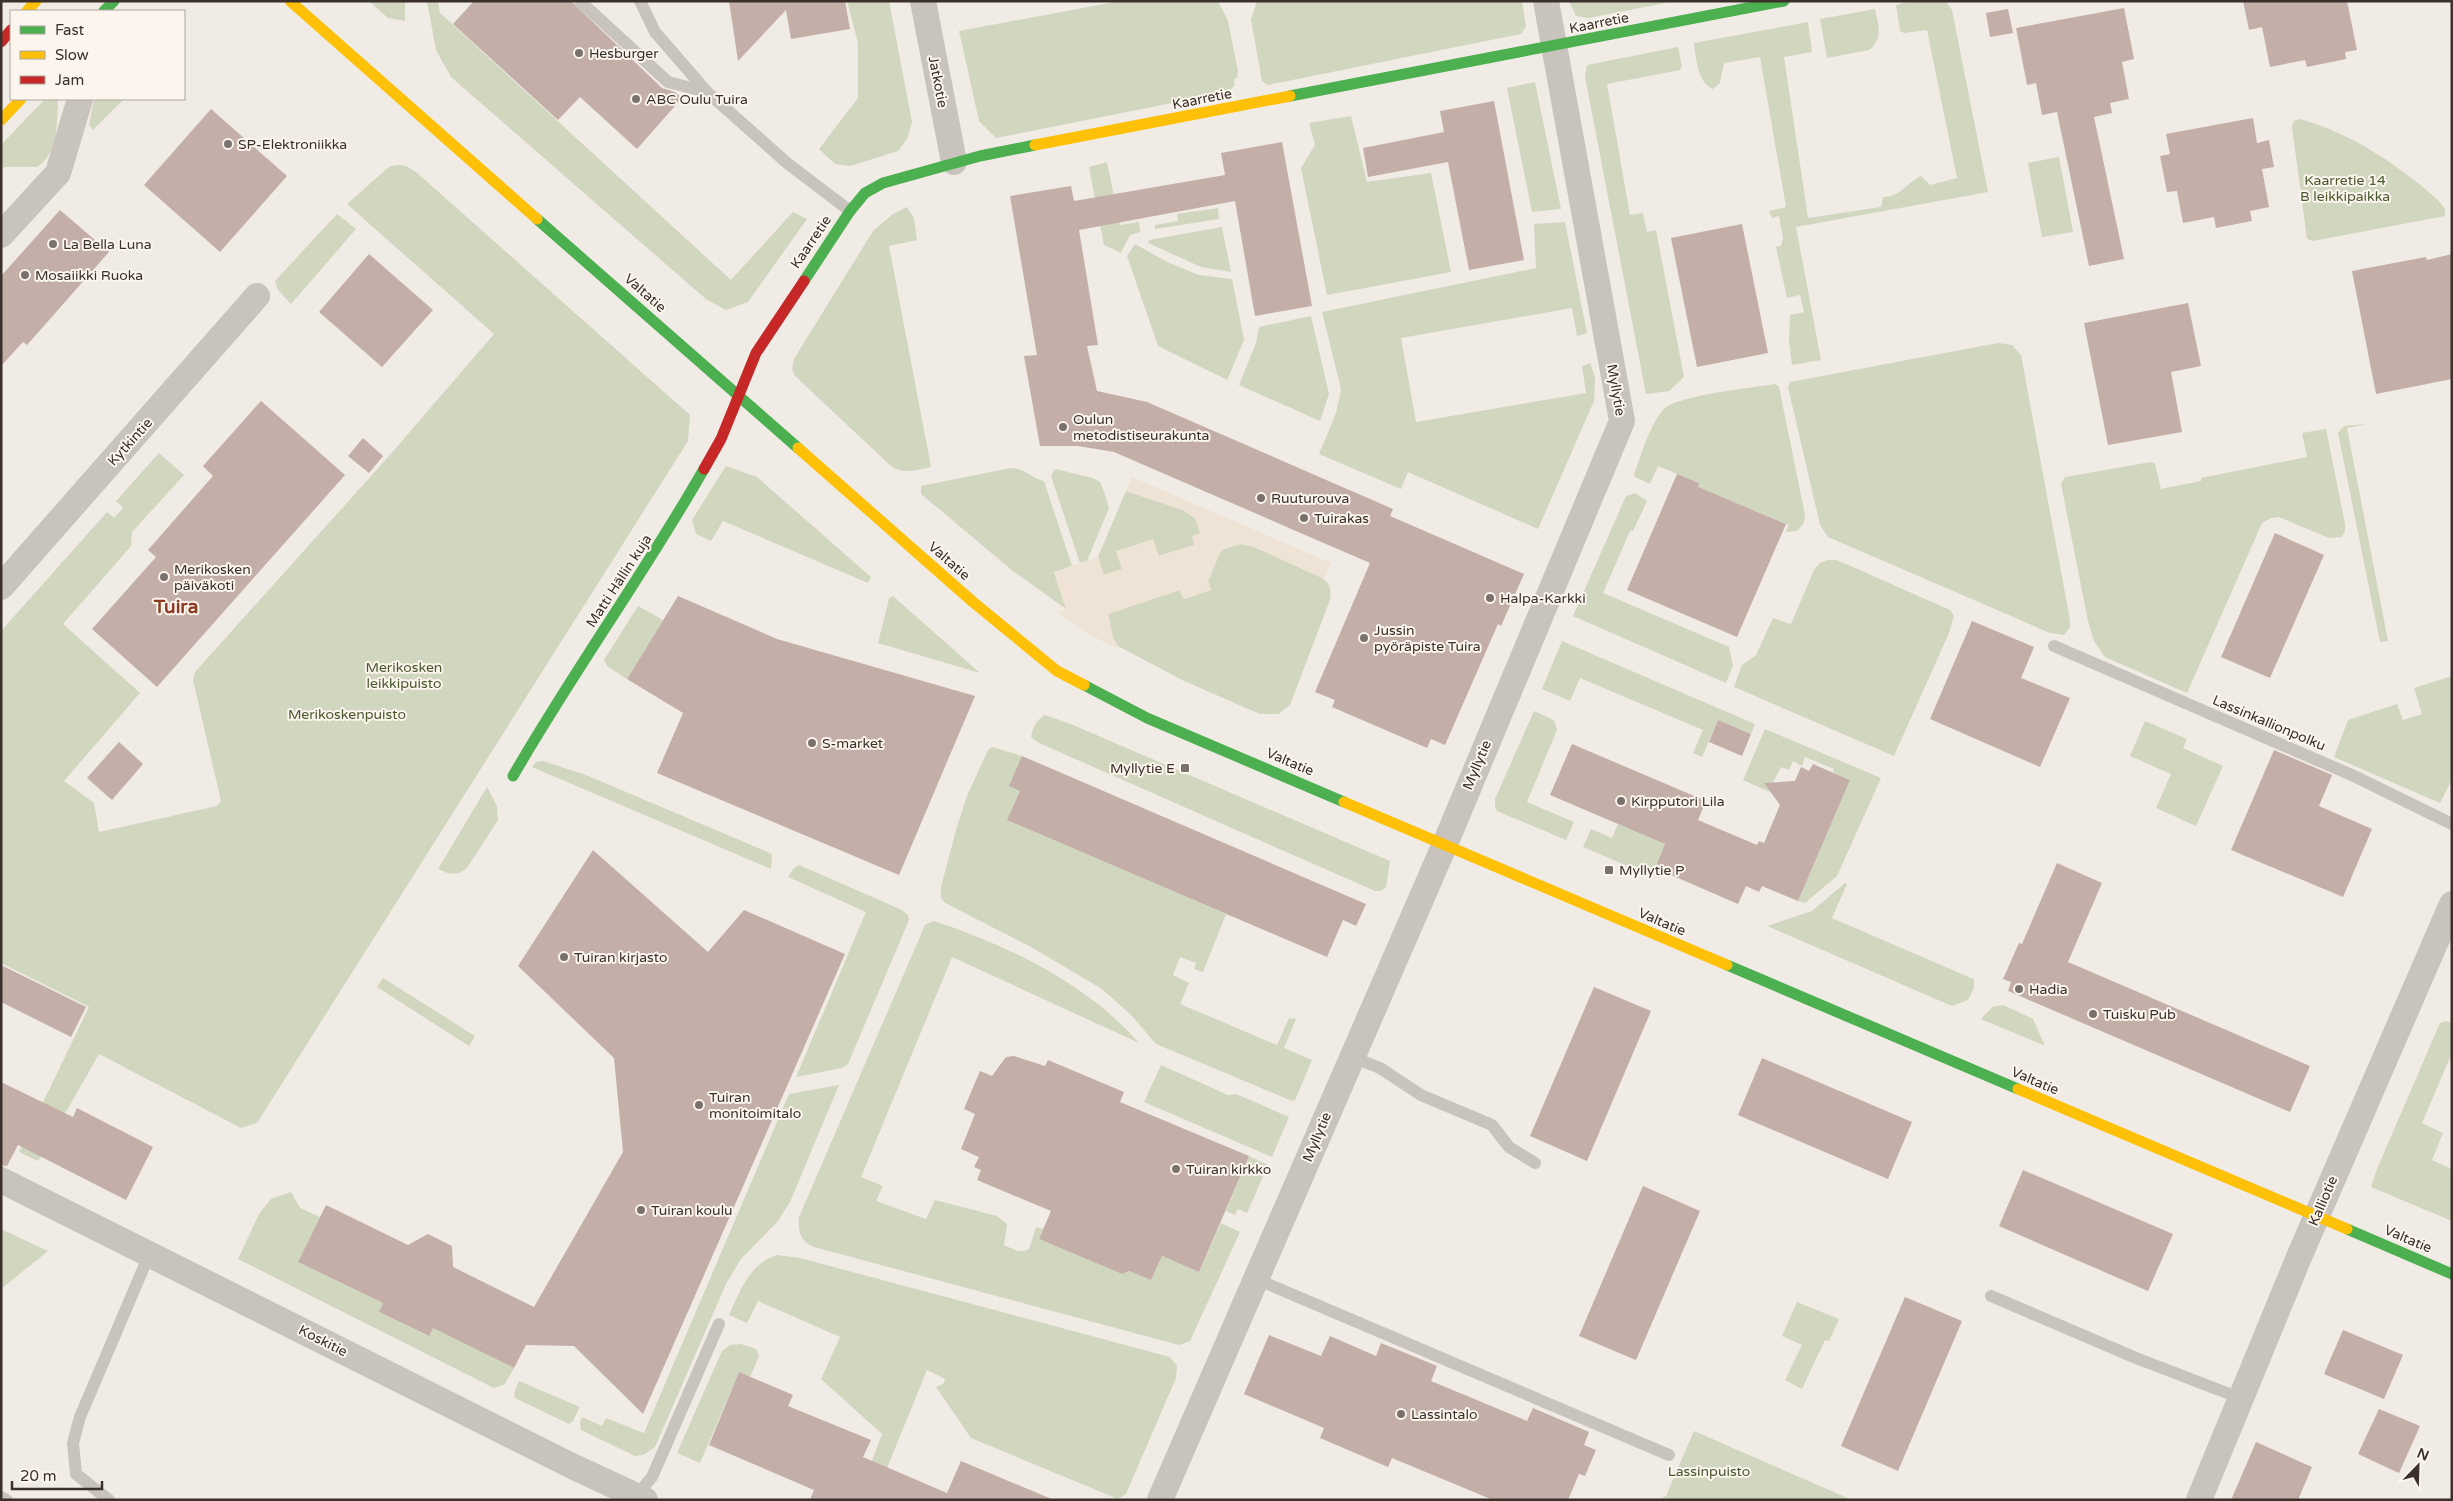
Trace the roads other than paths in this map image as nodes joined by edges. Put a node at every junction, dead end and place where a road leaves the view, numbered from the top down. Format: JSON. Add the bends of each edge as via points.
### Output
{"nodes":[{"id":1,"x":290,"y":1,"type":"edge"},
{"id":2,"x":580,"y":1,"type":"edge"},
{"id":3,"x":640,"y":1,"type":"edge"},
{"id":4,"x":923,"y":1,"type":"edge"},
{"id":5,"x":1546,"y":1,"type":"edge"},
{"id":6,"x":1784,"y":1,"type":"edge"},
{"id":7,"x":10,"y":31,"type":"edge"},
{"id":8,"x":1,"y":42,"type":"edge"},
{"id":9,"x":1554,"y":47,"type":"junction"},
{"id":10,"x":707,"y":92,"type":"junction"},
{"id":11,"x":20,"y":100,"type":"edge"},
{"id":12,"x":80,"y":100,"type":"edge"},
{"id":13,"x":1,"y":120,"type":"edge"},
{"id":14,"x":954,"y":162,"type":"junction"},
{"id":15,"x":850,"y":211,"type":"junction"},
{"id":16,"x":1,"y":236,"type":"edge"},
{"id":17,"x":257,"y":296,"type":"dead end"},
{"id":18,"x":738,"y":396,"type":"junction"},
{"id":19,"x":1,"y":587,"type":"edge"},
{"id":20,"x":2054,"y":646,"type":"dead end"},
{"id":21,"x":513,"y":776,"type":"dead end"},
{"id":22,"x":2452,"y":824,"type":"edge"},
{"id":23,"x":1445,"y":844,"type":"junction"},
{"id":24,"x":2452,"y":904,"type":"edge"},
{"id":25,"x":1352,"y":1056,"type":"junction"},
{"id":26,"x":1535,"y":1164,"type":"dead end"},
{"id":27,"x":1,"y":1180,"type":"edge"},
{"id":28,"x":2317,"y":1216,"type":"junction"},
{"id":29,"x":150,"y":1254,"type":"junction"},
{"id":30,"x":2452,"y":1274,"type":"edge"},
{"id":31,"x":1256,"y":1279,"type":"junction"},
{"id":32,"x":1991,"y":1296,"type":"dead end"},
{"id":33,"x":719,"y":1324,"type":"dead end"},
{"id":34,"x":2240,"y":1398,"type":"junction"},
{"id":35,"x":1669,"y":1455,"type":"dead end"},
{"id":36,"x":1,"y":1497,"type":"edge"},
{"id":37,"x":640,"y":1498,"type":"edge"},
{"id":38,"x":8,"y":1500,"type":"edge"},
{"id":39,"x":109,"y":1500,"type":"edge"},
{"id":40,"x":1160,"y":1500,"type":"edge"},
{"id":41,"x":2199,"y":1500,"type":"edge"}],
"edges":[{"from":1,"to":18,"type":"street","name":"Valtatie"},
{"from":2,"to":10,"type":"lane","via":[[668,82]]},
{"from":3,"to":10,"type":"lane","via":[[655,32]]},
{"from":4,"to":14,"type":"street","name":"Jatkotie"},
{"from":5,"to":9,"type":"street","name":"Myllytie"},
{"from":6,"to":9,"type":"street","name":"Kaarretie"},
{"from":7,"to":8,"type":"street"},
{"from":9,"to":14,"type":"street","name":"Kaarretie"},
{"from":9,"to":23,"type":"street","name":"Myllytie","via":[[1622,422]]},
{"from":10,"to":15,"type":"lane","via":[[787,163]]},
{"from":11,"to":13,"type":"street"},
{"from":12,"to":16,"type":"street","via":[[58,173]]},
{"from":14,"to":15,"type":"street","name":"Kaarretie","via":[[883,183],[865,193]]},
{"from":15,"to":18,"type":"street","name":"Kaarretie","via":[[756,353]]},
{"from":17,"to":19,"type":"street","name":"Kytkintie"},
{"from":18,"to":21,"type":"street","name":"Matti Hällin kuja","via":[[721,439],[664,538],[540,728]]},
{"from":18,"to":23,"type":"street","name":"Valtatie","via":[[973,602],[1057,671],[1147,718]]},
{"from":20,"to":22,"type":"lane","name":"Lassinkallionpolku","via":[[2354,776]]},
{"from":23,"to":25,"type":"street","name":"Myllytie"},
{"from":23,"to":28,"type":"street","name":"Valtatie"},
{"from":24,"to":28,"type":"street","name":"Kalliotie"},
{"from":25,"to":26,"type":"lane","via":[[1380,1068],[1421,1095],[1492,1125],[1509,1147]]},
{"from":25,"to":31,"type":"street","name":"Myllytie"},
{"from":27,"to":29,"type":"street","name":"Koskitie"},
{"from":28,"to":30,"type":"street","name":"Valtatie"},
{"from":28,"to":34,"type":"street","name":"Kalliotie"},
{"from":29,"to":37,"type":"street","name":"Koskitie","via":[[574,1468]]},
{"from":29,"to":39,"type":"lane","via":[[80,1417],[73,1443],[76,1474]]},
{"from":31,"to":35,"type":"lane"},
{"from":31,"to":40,"type":"street","name":"Myllytie"},
{"from":32,"to":34,"type":"lane"},
{"from":33,"to":37,"type":"lane"},
{"from":34,"to":41,"type":"street","name":"Kalliotie"},
{"from":36,"to":38,"type":"lane"}]}
